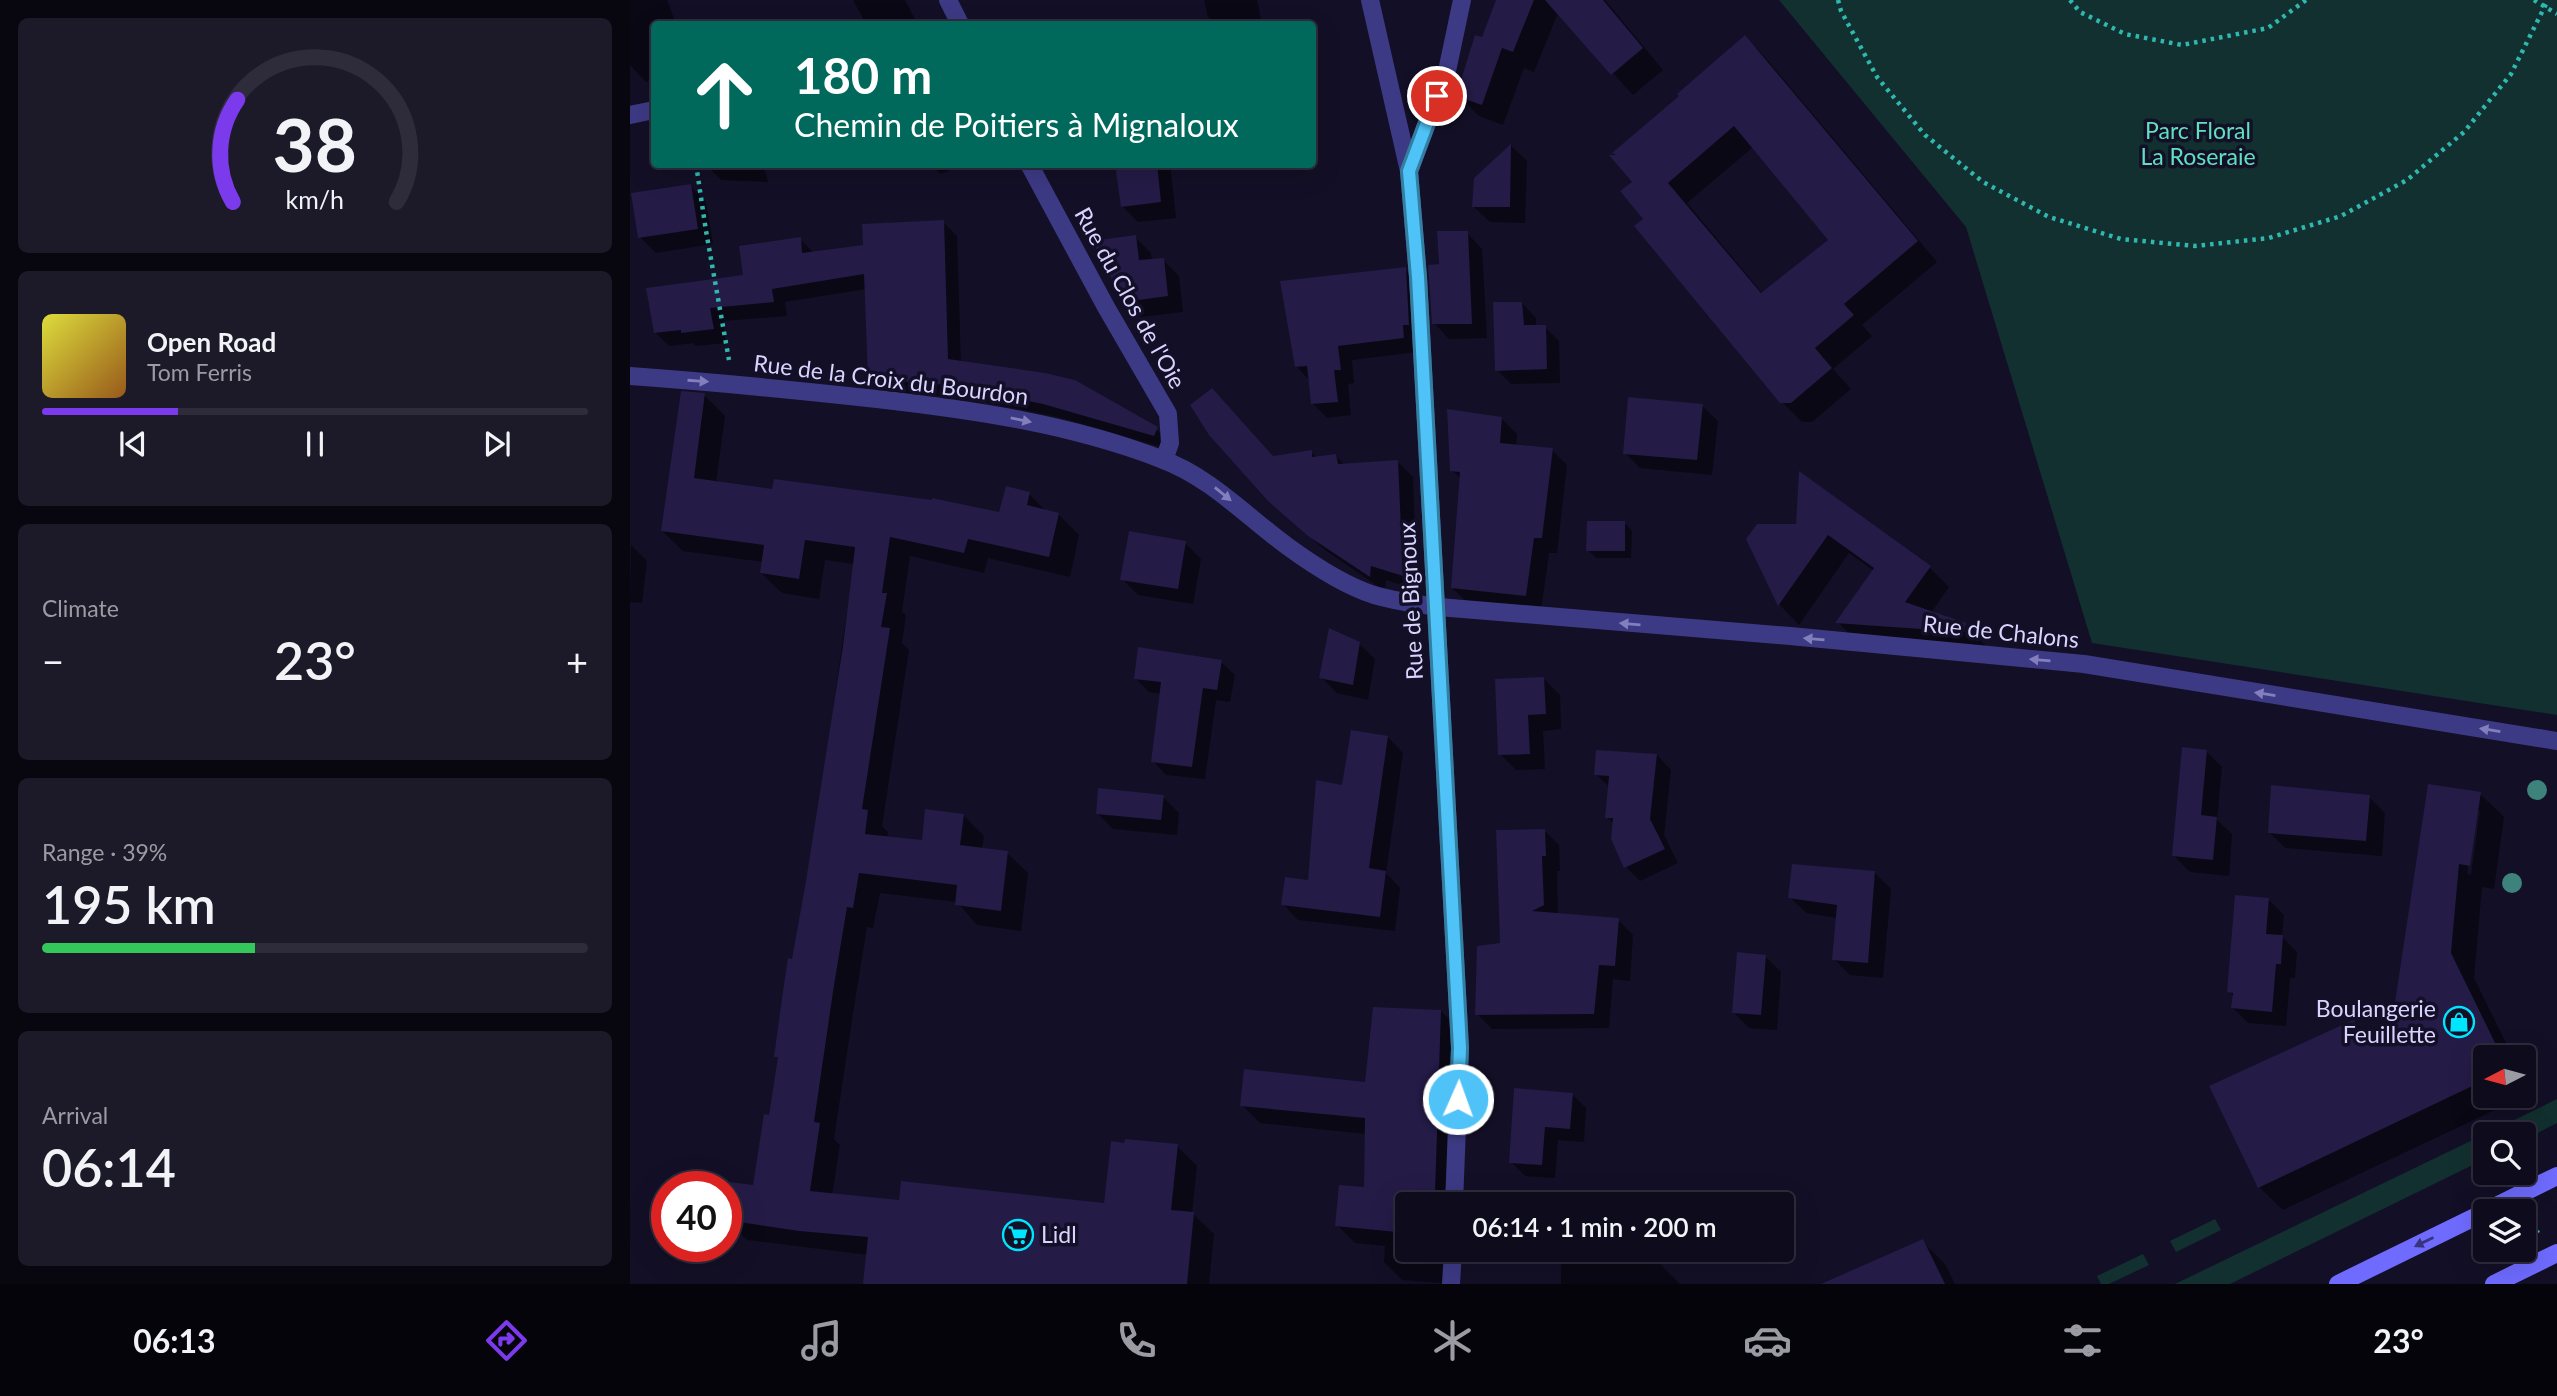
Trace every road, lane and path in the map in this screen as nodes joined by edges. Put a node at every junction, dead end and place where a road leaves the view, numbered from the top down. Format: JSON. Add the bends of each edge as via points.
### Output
{"nodes":[{"id":1,"x":948,"y":0,"type":"edge"},
{"id":2,"x":1370,"y":0,"type":"edge"},
{"id":3,"x":1462,"y":0,"type":"edge"},
{"id":4,"x":1838,"y":0,"type":"edge"},
{"id":5,"x":2070,"y":0,"type":"edge"},
{"id":6,"x":2306,"y":0,"type":"edge"},
{"id":7,"x":2535,"y":0,"type":"edge"},
{"id":8,"x":2548,"y":0,"type":"edge"},
{"id":9,"x":2546,"y":7,"type":"junction"},
{"id":10,"x":2557,"y":14,"type":"edge"},
{"id":11,"x":958,"y":21,"type":"edge"},
{"id":12,"x":651,"y":111,"type":"edge"},
{"id":13,"x":630,"y":115,"type":"edge"},
{"id":14,"x":697,"y":168,"type":"edge"},
{"id":15,"x":1031,"y":168,"type":"edge"},
{"id":16,"x":1409,"y":171,"type":"junction"},
{"id":17,"x":630,"y":376,"type":"edge"},
{"id":18,"x":731,"y":384,"type":"junction"},
{"id":19,"x":1164,"y":460,"type":"junction"},
{"id":20,"x":1436,"y":607,"type":"junction"},
{"id":21,"x":2557,"y":741,"type":"edge"},
{"id":22,"x":2557,"y":1176,"type":"edge"},
{"id":23,"x":1454,"y":1192,"type":"edge"},
{"id":24,"x":2510,"y":1199,"type":"edge"},
{"id":25,"x":2473,"y":1217,"type":"edge"},
{"id":26,"x":2557,"y":1253,"type":"edge"},
{"id":27,"x":1452,"y":1262,"type":"edge"},
{"id":28,"x":1451,"y":1284,"type":"edge"},
{"id":29,"x":2338,"y":1284,"type":"edge"},
{"id":30,"x":2494,"y":1284,"type":"edge"}],
"edges":[{"from":1,"to":11,"type":"street"},
{"from":2,"to":16,"type":"street","name":"Rue de Bignoux"},
{"from":3,"to":16,"type":"street","via":[[1447,71]]},
{"from":4,"to":9,"type":"path","via":[[1877,77],[1925,135],[1983,182],[2049,217],[2121,239],[2195,246],[2269,238],[2341,216],[2407,180],[2464,132],[2511,74]]},
{"from":5,"to":6,"type":"path","via":[[2080,12],[2125,34],[2182,45],[2268,28]]},
{"from":7,"to":9,"type":"path"},
{"from":8,"to":9,"type":"path"},
{"from":9,"to":10,"type":"path"},
{"from":12,"to":13,"type":"street"},
{"from":14,"to":18,"type":"path"},
{"from":15,"to":19,"type":"street","name":"Rue du Clos de l'Oie","via":[[1168,414],[1170,443]]},
{"from":16,"to":20,"type":"street","name":"Rue de Bignoux"},
{"from":17,"to":18,"type":"street","name":"Rue de la Croix du Bourdon","one_way":true},
{"from":18,"to":19,"type":"street","name":"Rue de la Croix du Bourdon","one_way":true,"via":[[978,411],[1068,430]]},
{"from":19,"to":20,"type":"street","name":"Rue de la Croix du Bourdon","one_way":true,"via":[[1213,486],[1328,573],[1373,594]]},
{"from":21,"to":20,"type":"street","name":"Rue de Chalons","one_way":true,"via":[[2084,664]]},
{"from":20,"to":23,"type":"street","name":"Rue de Bignoux","via":[[1460,1048]]},
{"from":22,"to":24,"type":"main road"},
{"from":25,"to":29,"type":"main road","one_way":true},
{"from":26,"to":30,"type":"main road"},
{"from":27,"to":28,"type":"street"}]}
